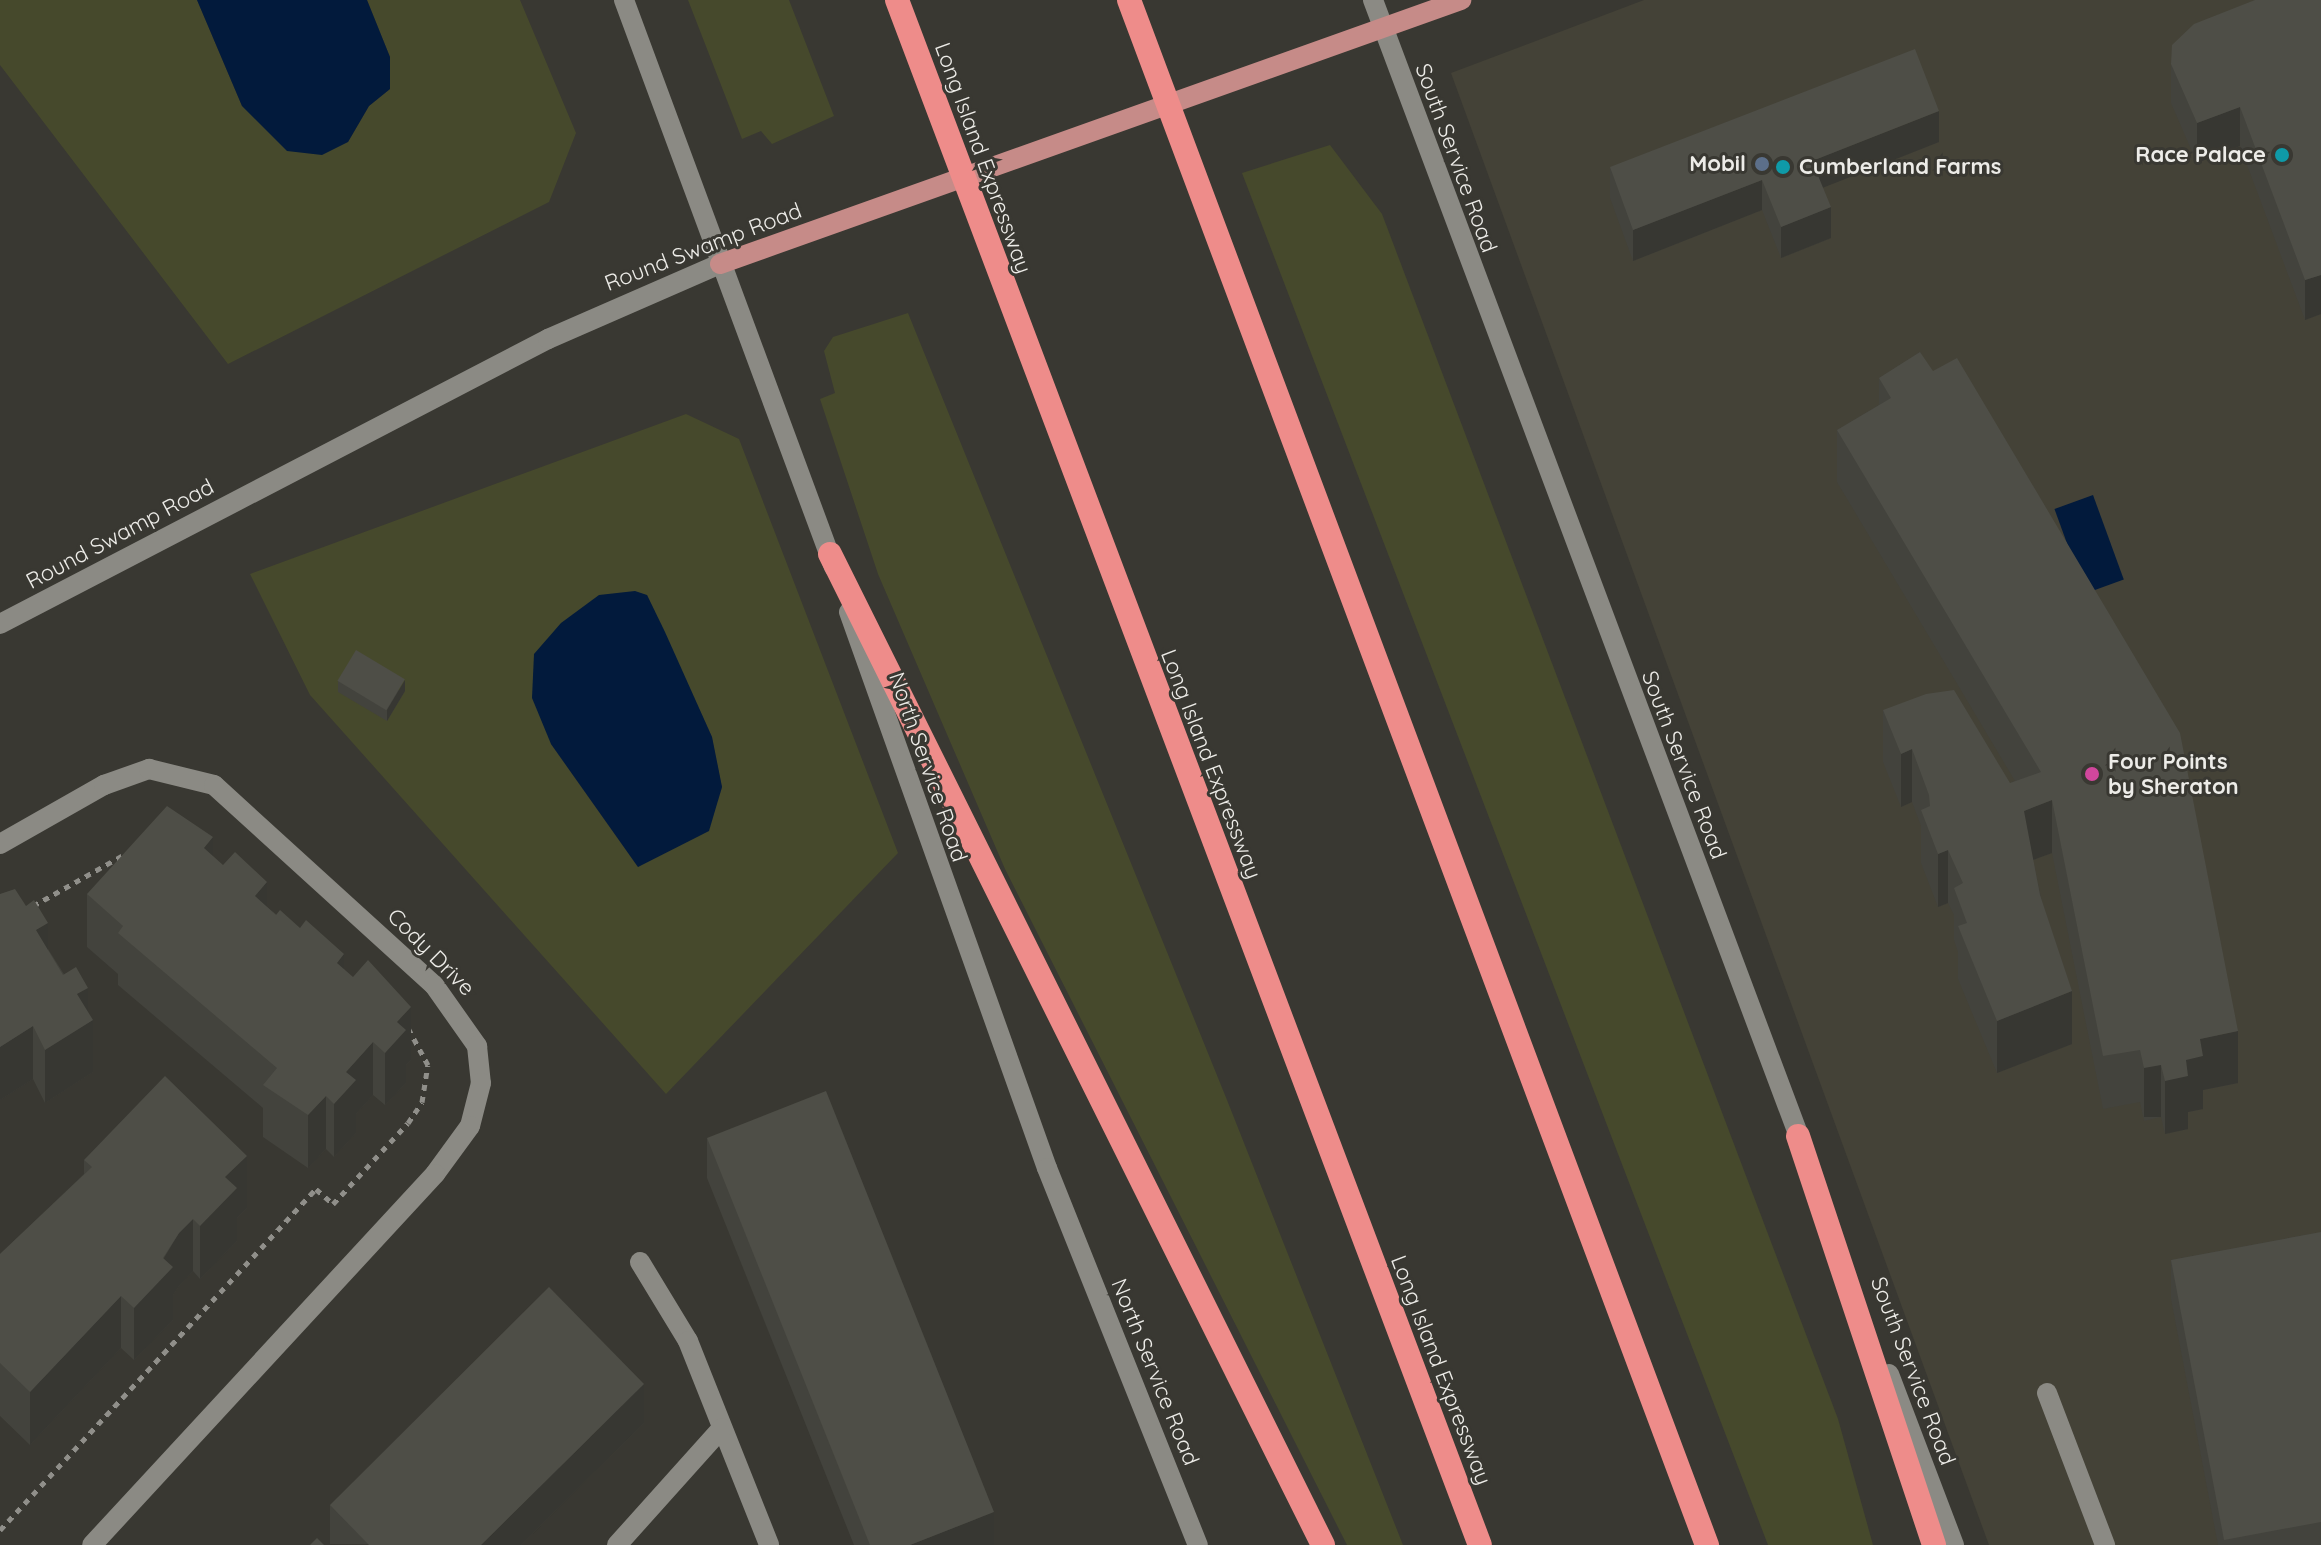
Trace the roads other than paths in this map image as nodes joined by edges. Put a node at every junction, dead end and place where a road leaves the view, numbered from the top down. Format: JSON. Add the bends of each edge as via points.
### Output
{"nodes":[{"id":1,"x":624,"y":0,"type":"edge"},
{"id":2,"x":897,"y":0,"type":"edge"},
{"id":3,"x":1129,"y":0,"type":"edge"},
{"id":4,"x":1373,"y":0,"type":"edge"},
{"id":5,"x":1461,"y":0,"type":"edge"},
{"id":6,"x":1382,"y":24,"type":"junction"},
{"id":7,"x":720,"y":264,"type":"junction"},
{"id":8,"x":830,"y":554,"type":"junction"},
{"id":9,"x":0,"y":624,"type":"edge"},
{"id":10,"x":0,"y":844,"type":"edge"},
{"id":11,"x":1798,"y":1136,"type":"junction"},
{"id":12,"x":640,"y":1262,"type":"dead end"},
{"id":13,"x":2047,"y":1393,"type":"dead end"},
{"id":14,"x":722,"y":1428,"type":"junction"},
{"id":15,"x":92,"y":1545,"type":"edge"},
{"id":16,"x":617,"y":1545,"type":"edge"},
{"id":17,"x":769,"y":1545,"type":"edge"},
{"id":18,"x":1198,"y":1545,"type":"edge"},
{"id":19,"x":1323,"y":1545,"type":"edge"},
{"id":20,"x":1480,"y":1545,"type":"edge"},
{"id":21,"x":1707,"y":1545,"type":"edge"},
{"id":22,"x":1934,"y":1545,"type":"edge"},
{"id":23,"x":1954,"y":1545,"type":"edge"},
{"id":24,"x":2105,"y":1545,"type":"edge"}],
"edges":[{"from":1,"to":7,"type":"main road","name":"North Service Road"},
{"from":2,"to":20,"type":"highway","name":"Long Island Expressway"},
{"from":3,"to":21,"type":"highway"},
{"from":4,"to":6,"type":"main road","name":"South Service Road"},
{"from":5,"to":6,"type":"main road","name":"Round Swamp Road"},
{"from":6,"to":7,"type":"main road","name":"Round Swamp Road"},
{"from":6,"to":11,"type":"main road","name":"South Service Road"},
{"from":7,"to":8,"type":"main road","name":"North Service Road"},
{"from":7,"to":9,"type":"main road","name":"Round Swamp Road","via":[[560,332]]},
{"from":8,"to":18,"type":"main road","name":"North Service Road","via":[[1047,1168]]},
{"from":8,"to":19,"type":"highway"},
{"from":10,"to":15,"type":"main road","name":"Cody Drive","via":[[104,785],[149,769],[214,785],[434,985],[477,1046],[481,1083],[470,1126],[435,1174]]},
{"from":11,"to":22,"type":"highway"},
{"from":11,"to":23,"type":"main road","name":"South Service Road"},
{"from":12,"to":14,"type":"main road","via":[[688,1341]]},
{"from":13,"to":24,"type":"main road"},
{"from":14,"to":16,"type":"main road"},
{"from":14,"to":17,"type":"main road"}]}
